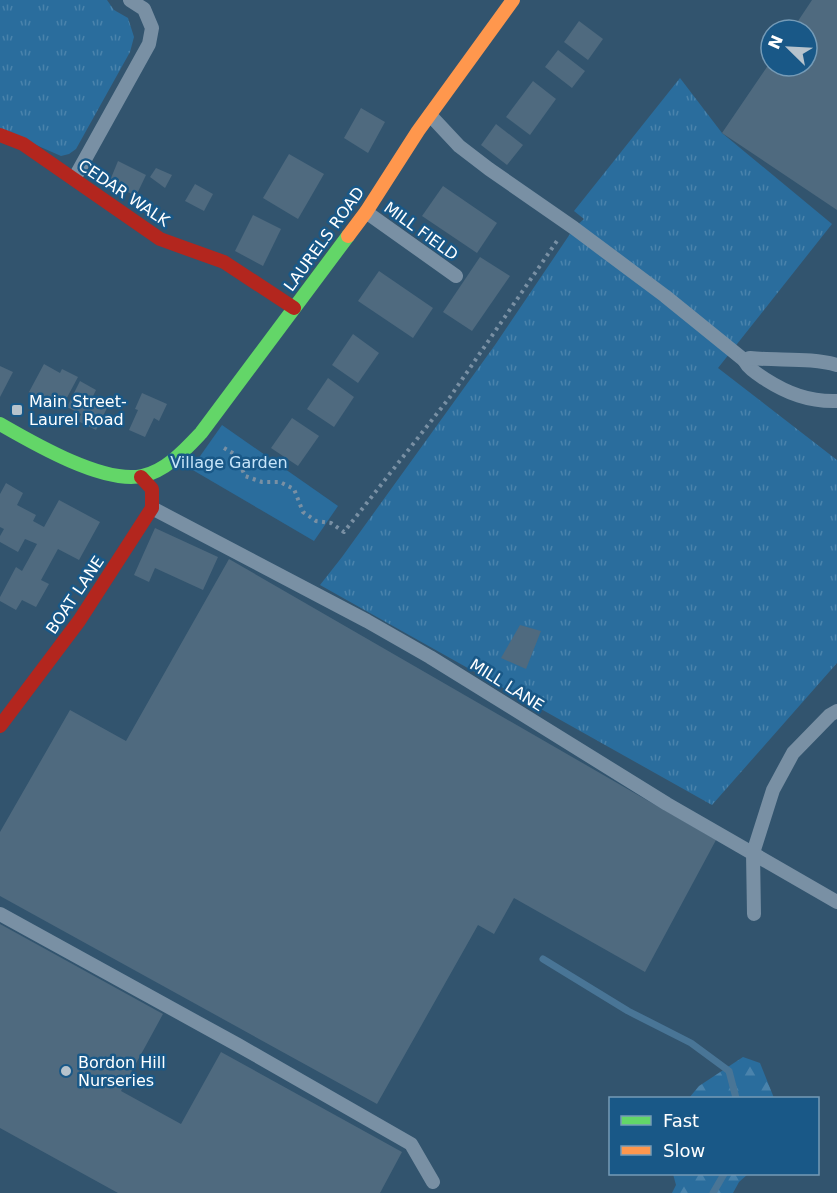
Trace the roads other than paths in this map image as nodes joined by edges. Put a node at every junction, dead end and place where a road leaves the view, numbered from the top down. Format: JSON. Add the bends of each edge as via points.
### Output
{"nodes":[{"id":1,"x":130,"y":0,"type":"edge"},
{"id":2,"x":513,"y":0,"type":"edge"},
{"id":3,"x":430,"y":115,"type":"junction"},
{"id":4,"x":0,"y":135,"type":"edge"},
{"id":5,"x":74,"y":179,"type":"junction"},
{"id":6,"x":366,"y":212,"type":"junction"},
{"id":7,"x":456,"y":276,"type":"dead end"},
{"id":8,"x":294,"y":308,"type":"junction"},
{"id":9,"x":744,"y":360,"type":"junction"},
{"id":10,"x":837,"y":365,"type":"edge"},
{"id":11,"x":837,"y":401,"type":"edge"},
{"id":12,"x":0,"y":424,"type":"edge"},
{"id":13,"x":141,"y":477,"type":"junction"},
{"id":14,"x":152,"y":508,"type":"junction"},
{"id":15,"x":837,"y":711,"type":"edge"},
{"id":16,"x":0,"y":726,"type":"edge"},
{"id":17,"x":753,"y":853,"type":"junction"},
{"id":18,"x":837,"y":902,"type":"edge"},
{"id":19,"x":0,"y":914,"type":"edge"},
{"id":20,"x":754,"y":914,"type":"dead end"},
{"id":21,"x":433,"y":1182,"type":"dead end"}],
"edges":[{"from":1,"to":5,"type":"lane","via":[[144,9],[152,28],[149,44]]},
{"from":2,"to":3,"type":"street","name":"LAURELS ROAD"},
{"from":3,"to":6,"type":"street","name":"LAURELS ROAD"},
{"from":3,"to":9,"type":"lane","via":[[459,146],[656,289]]},
{"from":4,"to":5,"type":"street","name":"CEDAR WALK","via":[[23,144]]},
{"from":5,"to":8,"type":"street","name":"CEDAR WALK","via":[[160,239],[224,262]]},
{"from":6,"to":7,"type":"lane","name":"MILL FIELD"},
{"from":6,"to":8,"type":"street","name":"LAURELS ROAD"},
{"from":8,"to":13,"type":"street","name":"LAURELS ROAD","via":[[201,433],[172,462]]},
{"from":9,"to":10,"type":"lane","via":[[819,361]]},
{"from":9,"to":11,"type":"lane","via":[[748,368],[779,388],[806,399]]},
{"from":12,"to":13,"type":"street","via":[[98,471],[125,478]]},
{"from":13,"to":14,"type":"street","via":[[152,489]]},
{"from":14,"to":16,"type":"street","name":"BOAT LANE","via":[[79,621]]},
{"from":14,"to":17,"type":"lane","name":"MILL LANE","via":[[430,657]]},
{"from":15,"to":17,"type":"lane","via":[[793,753],[773,790]]},
{"from":17,"to":18,"type":"lane","name":"MILL LANE"},
{"from":17,"to":20,"type":"lane"},
{"from":19,"to":21,"type":"lane","via":[[411,1144]]}]}
